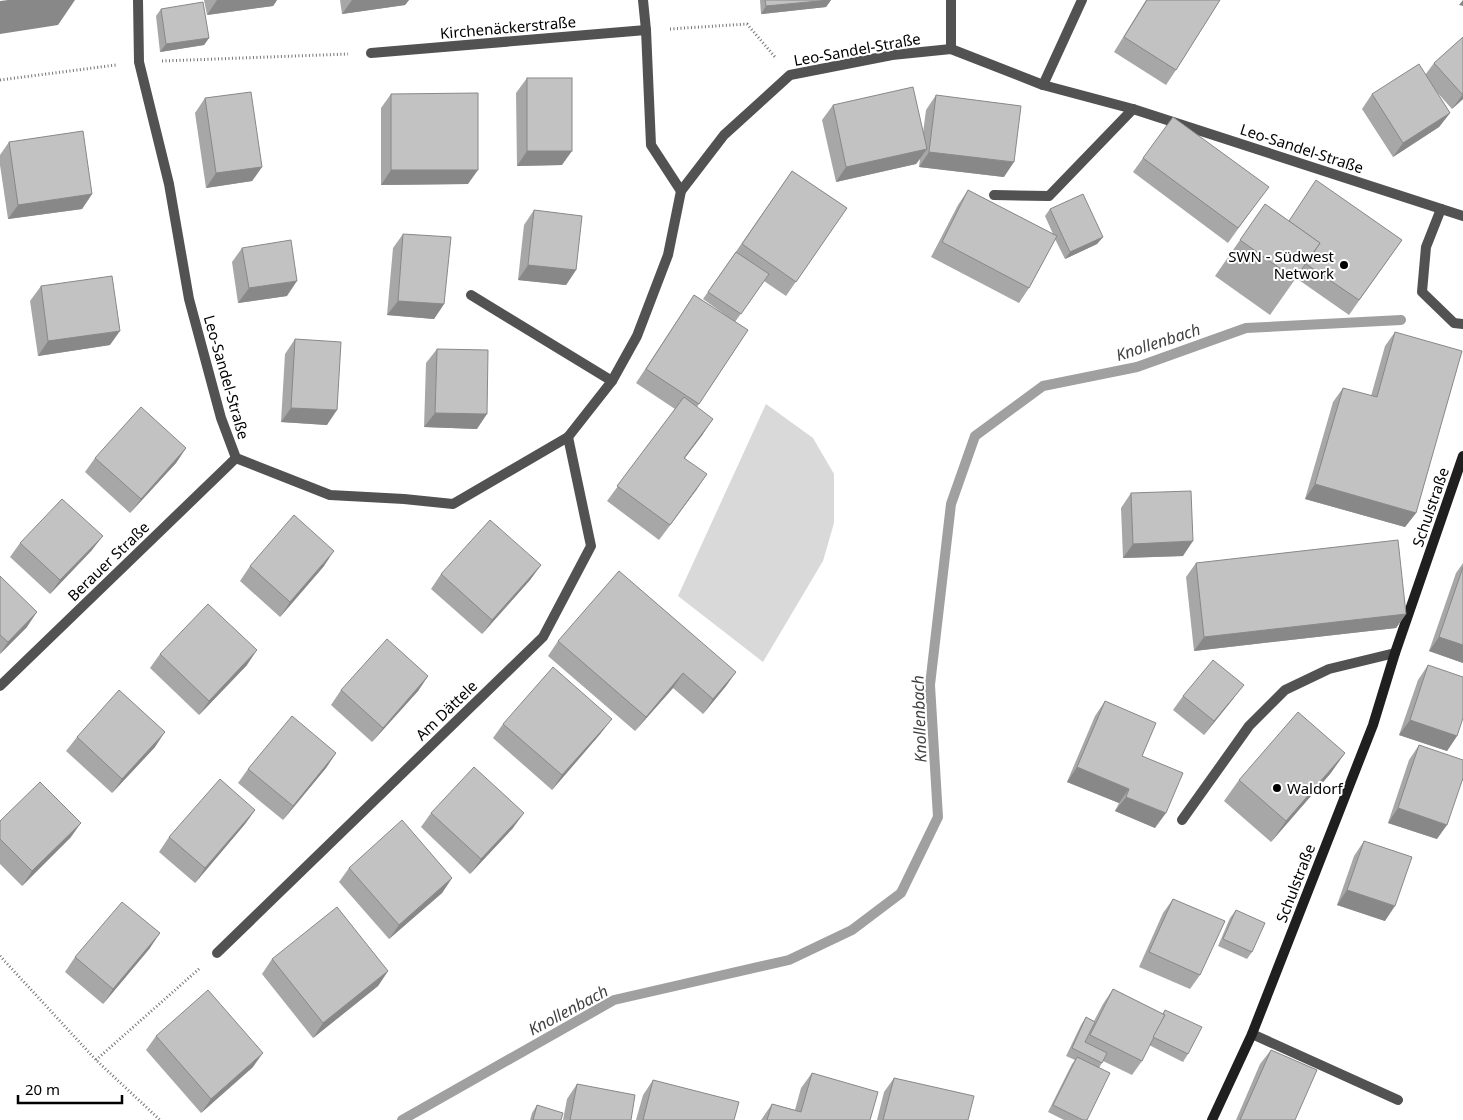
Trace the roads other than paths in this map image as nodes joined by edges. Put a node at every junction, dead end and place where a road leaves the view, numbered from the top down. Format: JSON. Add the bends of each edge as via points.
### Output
{"nodes":[{"id":1,"x":138,"y":0,"type":"edge"},
{"id":2,"x":643,"y":0,"type":"edge"},
{"id":3,"x":951,"y":0,"type":"edge"},
{"id":4,"x":1082,"y":0,"type":"edge"},
{"id":5,"x":646,"y":30,"type":"junction"},
{"id":6,"x":951,"y":49,"type":"junction"},
{"id":7,"x":372,"y":53,"type":"road end"},
{"id":8,"x":1043,"y":85,"type":"junction"},
{"id":9,"x":1133,"y":109,"type":"junction"},
{"id":10,"x":681,"y":191,"type":"junction"},
{"id":11,"x":994,"y":194,"type":"dead end"},
{"id":12,"x":1442,"y":209,"type":"junction"},
{"id":13,"x":1463,"y":216,"type":"edge"},
{"id":14,"x":471,"y":296,"type":"dead end"},
{"id":15,"x":1463,"y":324,"type":"edge"},
{"id":16,"x":612,"y":381,"type":"junction"},
{"id":17,"x":568,"y":437,"type":"junction"},
{"id":18,"x":1463,"y":456,"type":"edge"},
{"id":19,"x":236,"y":458,"type":"junction"},
{"id":20,"x":1395,"y":653,"type":"junction"},
{"id":21,"x":0,"y":686,"type":"edge"},
{"id":22,"x":1182,"y":820,"type":"dead end"},
{"id":23,"x":217,"y":953,"type":"road end"},
{"id":24,"x":1252,"y":1034,"type":"junction"},
{"id":25,"x":1398,"y":1100,"type":"dead end"},
{"id":26,"x":1212,"y":1120,"type":"edge"}],
"edges":[{"from":1,"to":19,"type":"street","name":"Leo-Sandel-Straße","via":[[139,62],[169,184],[189,300],[221,418]]},
{"from":2,"to":5,"type":"street"},
{"from":3,"to":6,"type":"street"},
{"from":4,"to":8,"type":"street"},
{"from":5,"to":7,"type":"street","name":"Kirchenäckerstraße"},
{"from":5,"to":10,"type":"street","via":[[651,145]]},
{"from":6,"to":8,"type":"street","name":"Leo-Sandel-Straße"},
{"from":6,"to":10,"type":"street","name":"Leo-Sandel-Straße","via":[[892,55],[790,75],[724,135]]},
{"from":8,"to":9,"type":"street","name":"Leo-Sandel-Straße"},
{"from":9,"to":11,"type":"street","via":[[1049,196]]},
{"from":9,"to":12,"type":"street","name":"Leo-Sandel-Straße"},
{"from":10,"to":16,"type":"street","name":"Leo-Sandel-Straße","via":[[668,255],[637,336]]},
{"from":12,"to":13,"type":"street","name":"Leo-Sandel-Straße"},
{"from":12,"to":15,"type":"street","via":[[1426,247],[1422,292],[1454,323]]},
{"from":14,"to":16,"type":"street"},
{"from":16,"to":17,"type":"street","name":"Leo-Sandel-Straße"},
{"from":17,"to":19,"type":"street","name":"Leo-Sandel-Straße","via":[[453,504],[330,495]]},
{"from":17,"to":23,"type":"street","name":"Am Dättele","via":[[591,546],[543,637]]},
{"from":18,"to":20,"type":"street","name":"Schulstraße"},
{"from":19,"to":21,"type":"street","name":"Berauer Straße"},
{"from":20,"to":22,"type":"street","via":[[1329,669],[1285,690],[1249,726]]},
{"from":20,"to":24,"type":"street","name":"Schulstraße","via":[[1373,725]]},
{"from":24,"to":25,"type":"street"},
{"from":24,"to":26,"type":"street","name":"Schulstraße"}]}
